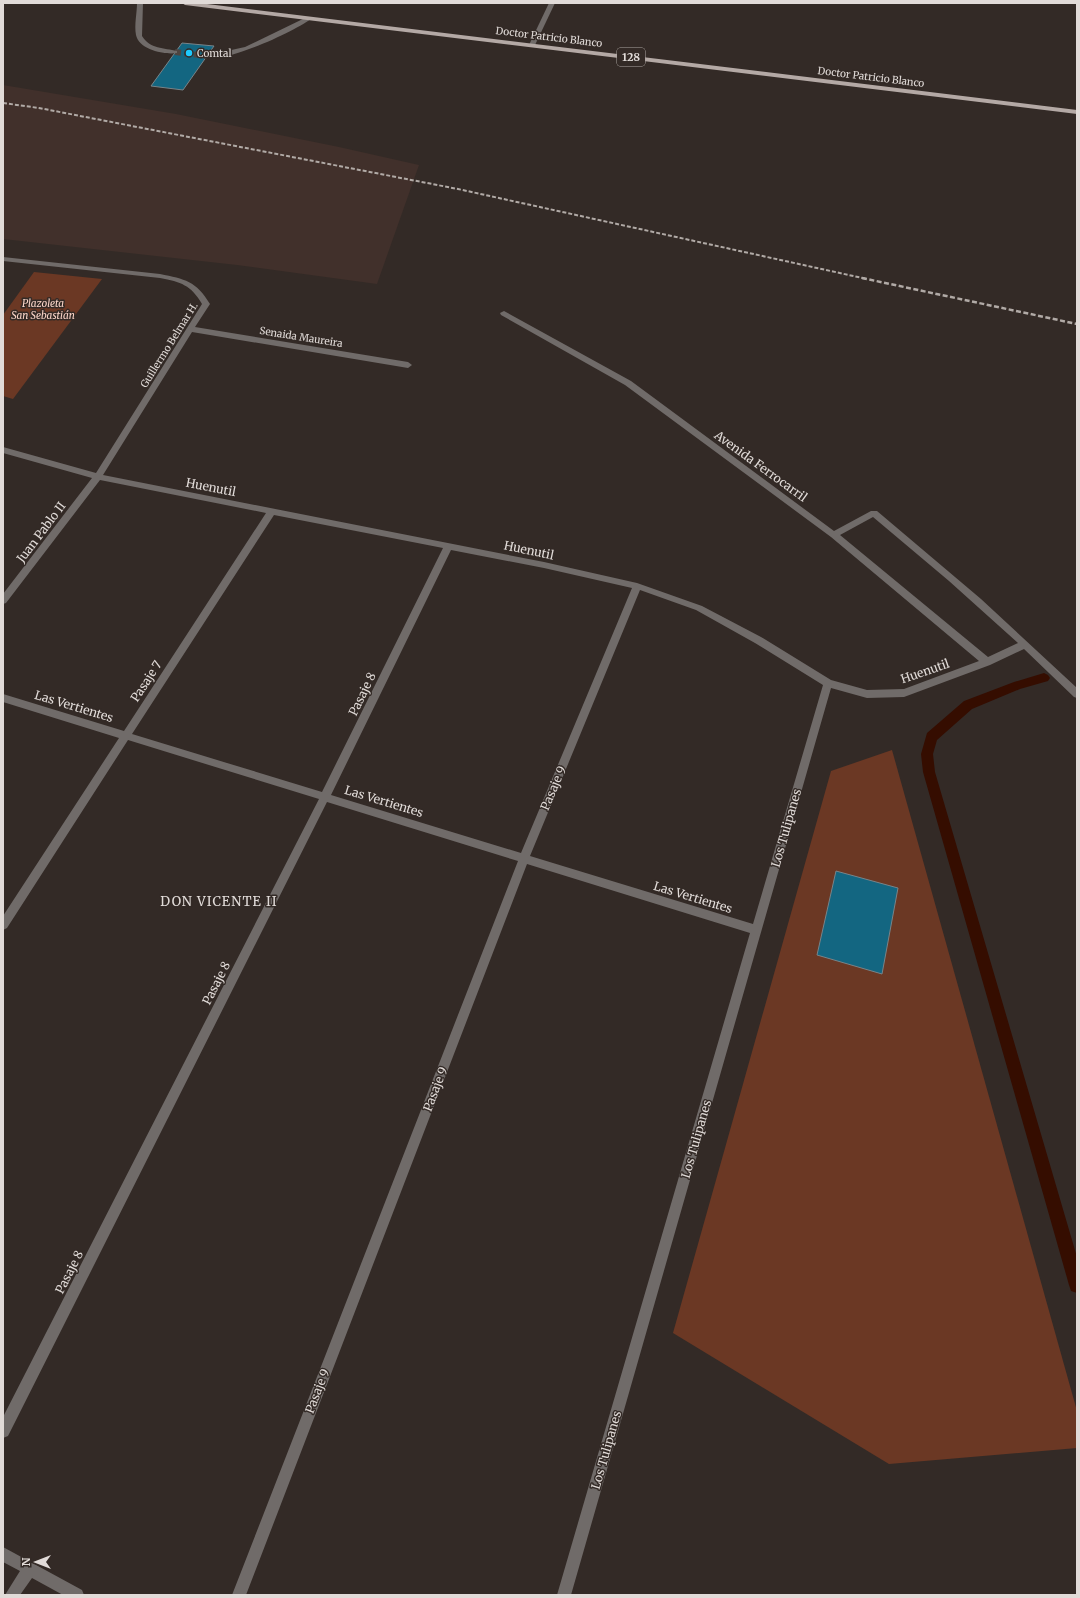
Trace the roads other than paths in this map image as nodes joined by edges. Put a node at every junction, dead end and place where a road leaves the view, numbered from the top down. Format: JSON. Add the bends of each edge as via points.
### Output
{"nodes":[{"id":1,"x":140,"y":3,"type":"edge"},
{"id":2,"x":185,"y":3,"type":"edge"},
{"id":3,"x":552,"y":3,"type":"edge"},
{"id":4,"x":309,"y":18,"type":"junction"},
{"id":5,"x":532,"y":45,"type":"junction"},
{"id":6,"x":175,"y":52,"type":"tunnel mouth"},
{"id":7,"x":207,"y":56,"type":"tunnel mouth"},
{"id":8,"x":1077,"y":112,"type":"edge"},
{"id":9,"x":3,"y":259,"type":"edge"},
{"id":10,"x":504,"y":313,"type":"dead end"},
{"id":11,"x":190,"y":329,"type":"junction"},
{"id":12,"x":408,"y":365,"type":"dead end"},
{"id":13,"x":3,"y":450,"type":"edge"},
{"id":14,"x":98,"y":477,"type":"junction"},
{"id":15,"x":272,"y":511,"type":"junction"},
{"id":16,"x":834,"y":534,"type":"junction"},
{"id":17,"x":449,"y":546,"type":"junction"},
{"id":18,"x":638,"y":586,"type":"junction"},
{"id":19,"x":3,"y":601,"type":"edge"},
{"id":20,"x":1025,"y":644,"type":"junction"},
{"id":21,"x":987,"y":662,"type":"junction"},
{"id":22,"x":828,"y":683,"type":"junction"},
{"id":23,"x":1076,"y":693,"type":"edge"},
{"id":24,"x":3,"y":698,"type":"edge"},
{"id":25,"x":126,"y":736,"type":"junction"},
{"id":26,"x":325,"y":797,"type":"junction"},
{"id":27,"x":524,"y":858,"type":"junction"},
{"id":28,"x":3,"y":925,"type":"edge"},
{"id":29,"x":757,"y":930,"type":"junction"},
{"id":30,"x":3,"y":1431,"type":"edge"},
{"id":31,"x":3,"y":1554,"type":"edge"},
{"id":32,"x":29,"y":1570,"type":"junction"},
{"id":33,"x":12,"y":1595,"type":"edge"},
{"id":34,"x":77,"y":1595,"type":"edge"},
{"id":35,"x":238,"y":1595,"type":"edge"},
{"id":36,"x":564,"y":1595,"type":"edge"}],
"edges":[{"from":1,"to":6,"type":"street","via":[[141,40],[152,48]]},
{"from":2,"to":4,"type":"main road","name":"Doctor Patricio Blanco","number":"128"},
{"from":3,"to":5,"type":"street"},
{"from":4,"to":5,"type":"main road","name":"Doctor Patricio Blanco","number":"128"},
{"from":4,"to":7,"type":"street","via":[[240,51]]},
{"from":5,"to":8,"type":"main road","name":"Doctor Patricio Blanco","number":"128"},
{"from":9,"to":11,"type":"street","name":"Guillermo Belmar H.","via":[[160,276],[184,281],[199,291],[206,304]]},
{"from":10,"to":16,"type":"street","name":"Avenida Ferrocarril","via":[[628,383]]},
{"from":11,"to":12,"type":"street","name":"Senaida Maureira"},
{"from":11,"to":14,"type":"street","name":"Guillermo Belmar H."},
{"from":13,"to":14,"type":"street","name":"Huenutil"},
{"from":14,"to":15,"type":"street","name":"Huenutil"},
{"from":14,"to":19,"type":"street","name":"Juan Pablo II"},
{"from":15,"to":17,"type":"street","name":"Huenutil"},
{"from":15,"to":25,"type":"street","name":"Pasaje 7"},
{"from":16,"to":20,"type":"street","via":[[874,513],[950,576]]},
{"from":16,"to":21,"type":"street","name":"Avenida Ferrocarril"},
{"from":17,"to":18,"type":"street","name":"Huenutil"},
{"from":17,"to":26,"type":"street","name":"Pasaje 8"},
{"from":18,"to":22,"type":"street","name":"Huenutil","via":[[699,608]]},
{"from":18,"to":27,"type":"street","name":"Pasaje 9"},
{"from":20,"to":21,"type":"street","name":"Huenutil"},
{"from":20,"to":23,"type":"street"},
{"from":21,"to":22,"type":"street","name":"Huenutil","via":[[904,693],[868,694]]},
{"from":22,"to":29,"type":"street","name":"Los Tulipanes"},
{"from":24,"to":25,"type":"street","name":"Las Vertientes"},
{"from":25,"to":26,"type":"street","name":"Las Vertientes"},
{"from":25,"to":28,"type":"street","name":"Pasaje 7"},
{"from":26,"to":27,"type":"street","name":"Las Vertientes"},
{"from":26,"to":30,"type":"street","name":"Pasaje 8"},
{"from":27,"to":29,"type":"street","name":"Las Vertientes"},
{"from":27,"to":35,"type":"street","name":"Pasaje 9"},
{"from":29,"to":36,"type":"street","name":"Los Tulipanes"},
{"from":31,"to":32,"type":"street"},
{"from":32,"to":33,"type":"street"},
{"from":32,"to":34,"type":"street"}]}
